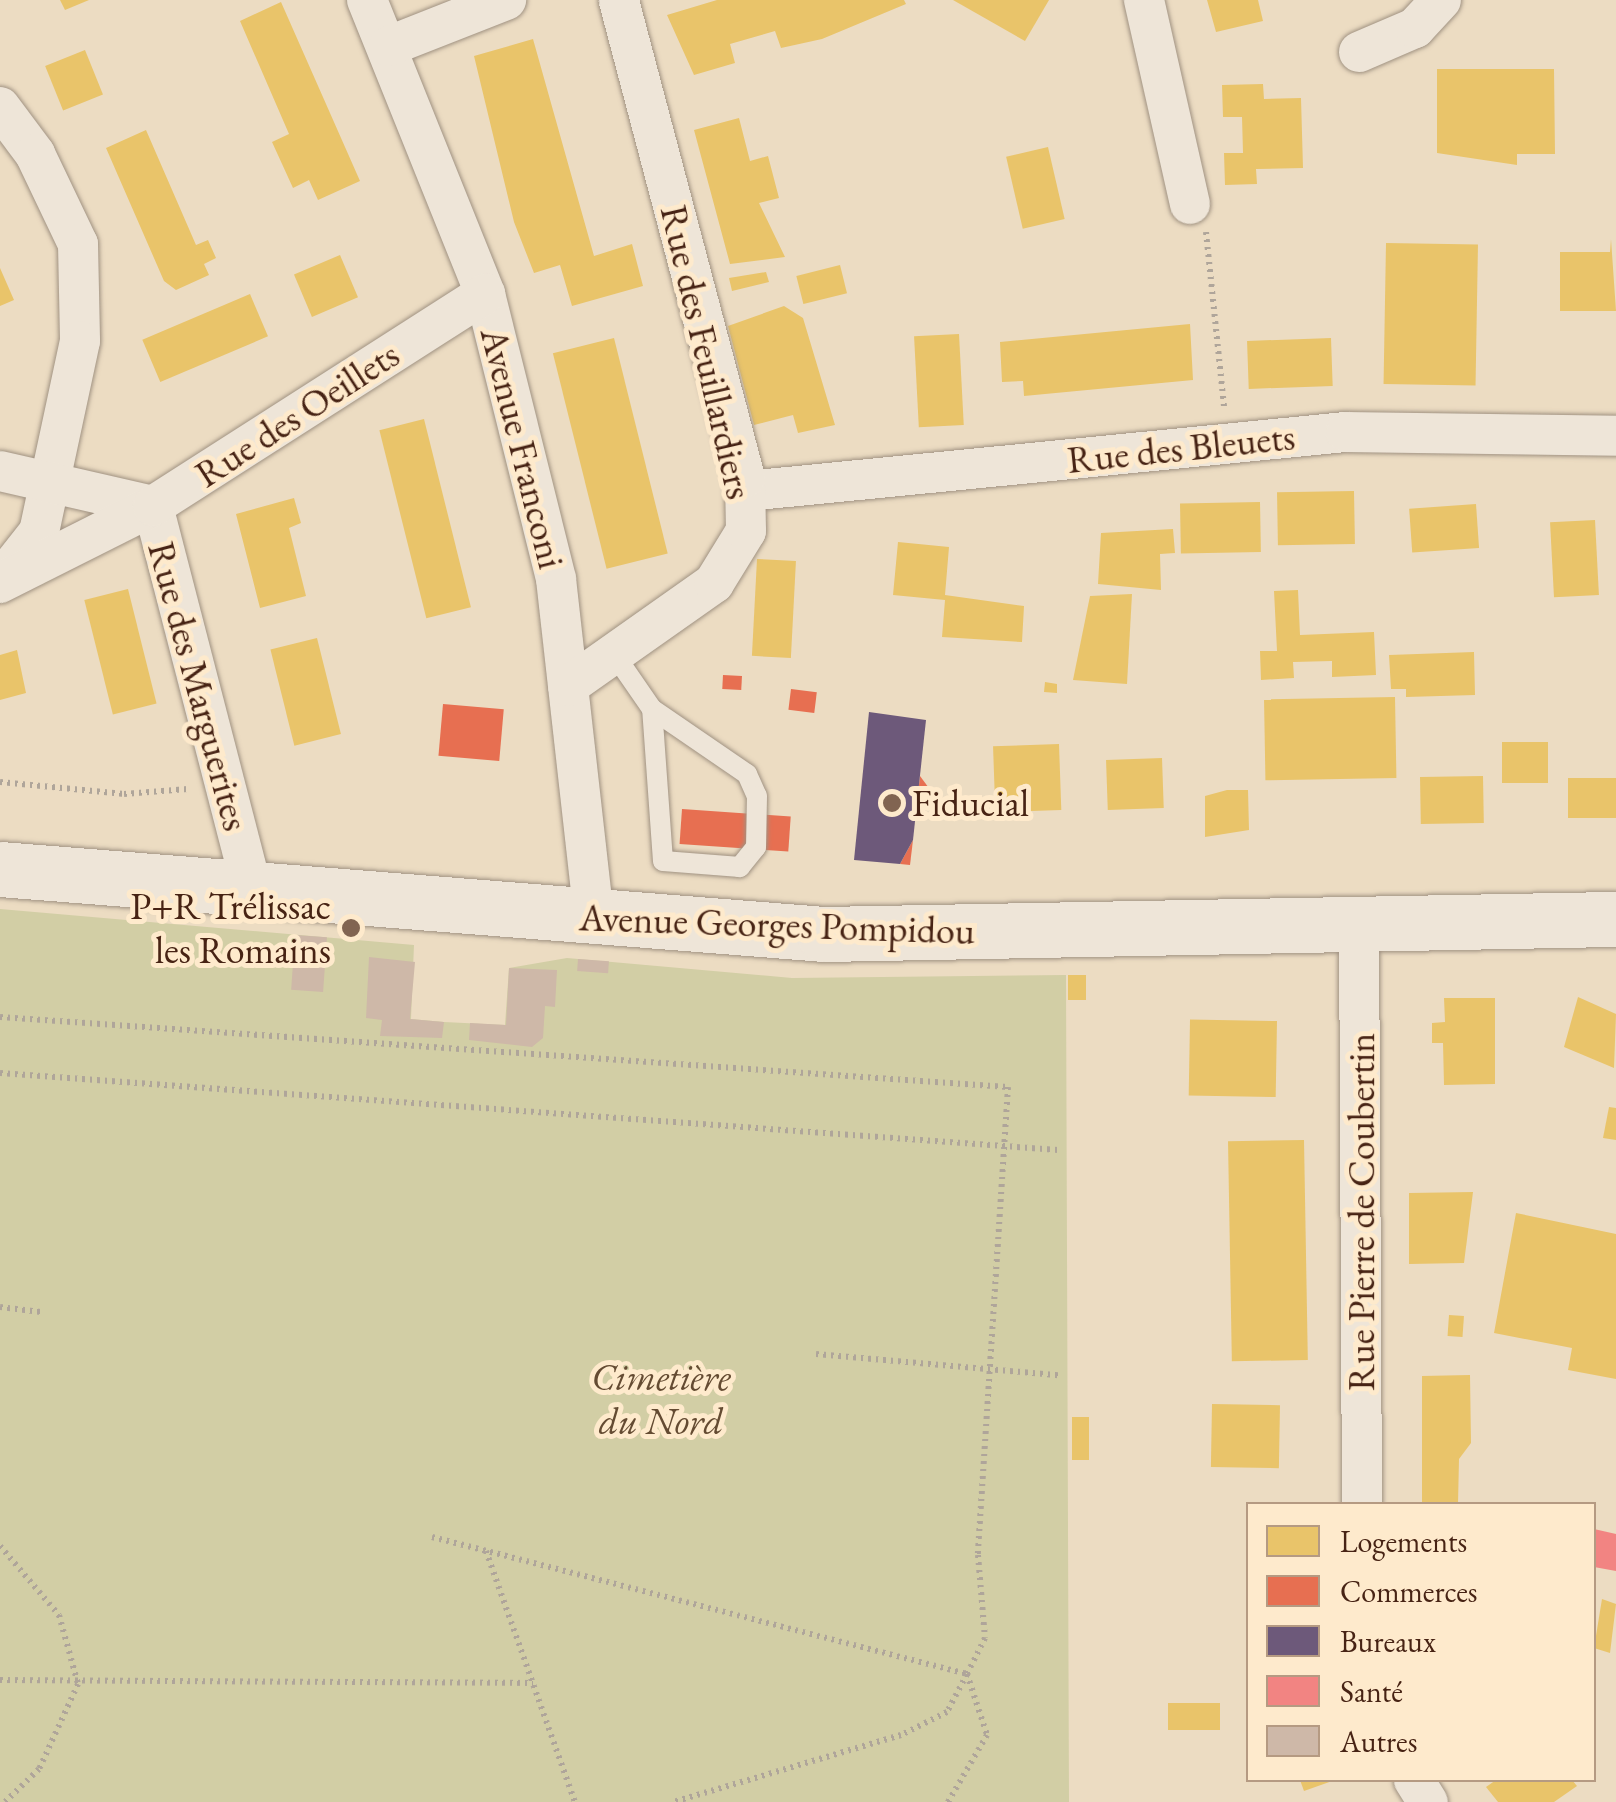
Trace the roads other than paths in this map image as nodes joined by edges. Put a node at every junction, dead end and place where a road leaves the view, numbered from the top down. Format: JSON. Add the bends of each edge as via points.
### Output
{"nodes":[{"id":1,"x":366,"y":0,"type":"edge"},
{"id":2,"x":506,"y":0,"type":"edge"},
{"id":3,"x":618,"y":0,"type":"edge"},
{"id":4,"x":1144,"y":0,"type":"edge"},
{"id":5,"x":1441,"y":0,"type":"edge"},
{"id":6,"x":389,"y":46,"type":"junction"},
{"id":7,"x":1360,"y":52,"type":"dead end"},
{"id":8,"x":0,"y":107,"type":"edge"},
{"id":9,"x":1190,"y":204,"type":"road end"},
{"id":10,"x":485,"y":294,"type":"junction"},
{"id":11,"x":1616,"y":436,"type":"edge"},
{"id":12,"x":0,"y":471,"type":"edge"},
{"id":13,"x":52,"y":485,"type":"junction"},
{"id":14,"x":746,"y":491,"type":"junction"},
{"id":15,"x":152,"y":506,"type":"junction"},
{"id":16,"x":0,"y":582,"type":"edge"},
{"id":17,"x":614,"y":654,"type":"junction"},
{"id":18,"x":568,"y":686,"type":"junction"},
{"id":19,"x":652,"y":709,"type":"junction"},
{"id":20,"x":0,"y":869,"type":"edge"},
{"id":21,"x":252,"y":890,"type":"junction"},
{"id":22,"x":594,"y":917,"type":"junction"},
{"id":23,"x":1359,"y":919,"type":"junction"},
{"id":24,"x":1616,"y":919,"type":"edge"},
{"id":25,"x":1362,"y":1502,"type":"edge"}],
"edges":[{"from":1,"to":6,"type":"street","name":"Avenue Franconi"},
{"from":2,"to":6,"type":"street"},
{"from":3,"to":14,"type":"street","name":"Rue des Feuillardiers"},
{"from":4,"to":9,"type":"street"},
{"from":5,"to":7,"type":"street","via":[[1416,28]]},
{"from":6,"to":10,"type":"street","name":"Avenue Franconi"},
{"from":8,"to":13,"type":"street","via":[[36,154],[78,244],[80,341]]},
{"from":10,"to":15,"type":"street","name":"Rue des Oeillets"},
{"from":10,"to":18,"type":"street","name":"Avenue Franconi","via":[[556,579]]},
{"from":11,"to":14,"type":"street","name":"Rue des Bleuets","via":[[1346,432]]},
{"from":12,"to":13,"type":"street","name":"Rue des Marguerites"},
{"from":13,"to":15,"type":"street","name":"Rue des Marguerites"},
{"from":13,"to":16,"type":"street","name":"Rue des Oeillets","via":[[39,532]]},
{"from":14,"to":17,"type":"street","name":"Rue des Feuillardiers","via":[[746,531],[714,583]]},
{"from":15,"to":16,"type":"street","name":"Rue des Oeillets"},
{"from":15,"to":21,"type":"street","name":"Rue des Marguerites"},
{"from":17,"to":18,"type":"street","name":"Rue des Feuillardiers"},
{"from":17,"to":19,"type":"lane"},
{"from":18,"to":22,"type":"street","name":"Avenue Franconi"},
{"from":19,"to":19,"type":"lane","via":[[748,774],[757,796],[756,848],[740,867],[664,861]]},
{"from":20,"to":21,"type":"main road","name":"Avenue Georges Pompidou"},
{"from":21,"to":22,"type":"main road","name":"Avenue Georges Pompidou"},
{"from":22,"to":23,"type":"main road","name":"Avenue Georges Pompidou","via":[[824,934]]},
{"from":23,"to":24,"type":"main road","name":"Avenue Georges Pompidou"},
{"from":23,"to":25,"type":"street","name":"Rue Pierre de Coubertin"}]}
